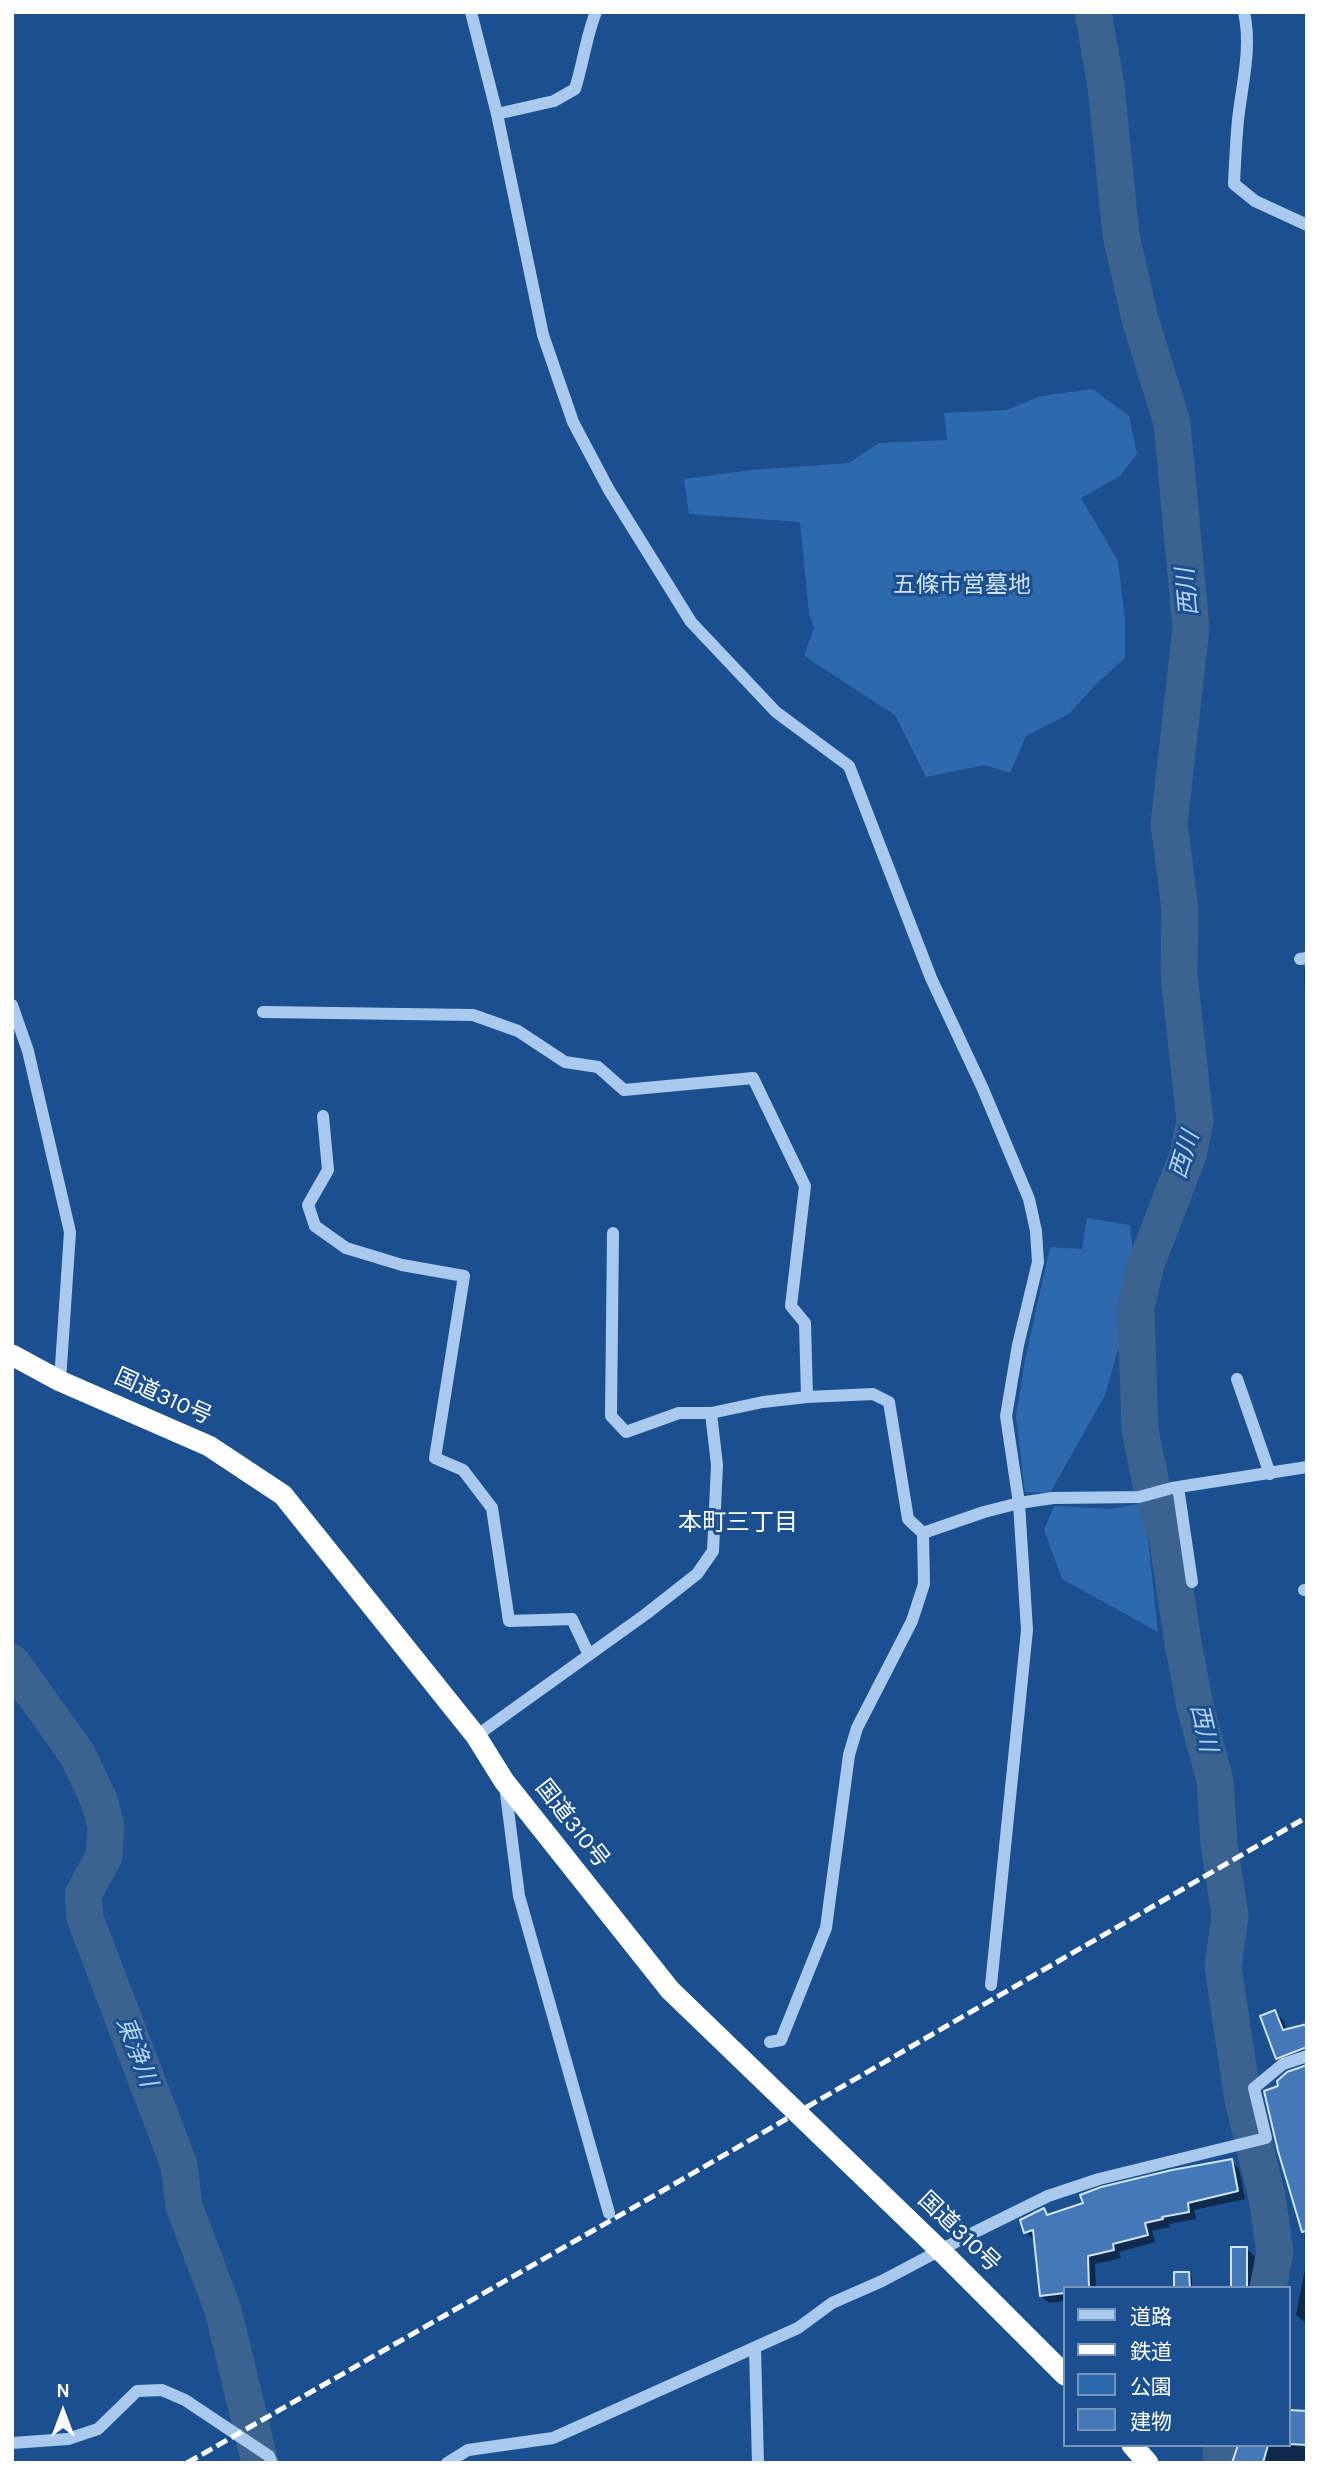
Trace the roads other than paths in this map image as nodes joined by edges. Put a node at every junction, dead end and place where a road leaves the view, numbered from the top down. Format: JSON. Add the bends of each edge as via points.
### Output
{"nodes":[{"id":1,"x":471,"y":12,"type":"edge"},
{"id":2,"x":596,"y":12,"type":"edge"},
{"id":3,"x":1244,"y":12,"type":"edge"},
{"id":4,"x":497,"y":114,"type":"junction"},
{"id":5,"x":1307,"y":225,"type":"edge"},
{"id":6,"x":12,"y":1005,"type":"edge"},
{"id":7,"x":262,"y":1012,"type":"dead end"},
{"id":8,"x":323,"y":1116,"type":"dead end"},
{"id":9,"x":613,"y":1233,"type":"dead end"},
{"id":10,"x":12,"y":1355,"type":"edge"},
{"id":11,"x":1237,"y":1379,"type":"dead end"},
{"id":12,"x":60,"y":1381,"type":"junction"},
{"id":13,"x":807,"y":1397,"type":"junction"},
{"id":14,"x":711,"y":1413,"type":"junction"},
{"id":15,"x":1307,"y":1467,"type":"edge"},
{"id":16,"x":1270,"y":1474,"type":"junction"},
{"id":17,"x":1175,"y":1487,"type":"junction"},
{"id":18,"x":1019,"y":1503,"type":"junction"},
{"id":19,"x":923,"y":1533,"type":"junction"},
{"id":20,"x":1192,"y":1582,"type":"dead end"},
{"id":21,"x":589,"y":1655,"type":"junction"},
{"id":22,"x":476,"y":1736,"type":"junction"},
{"id":23,"x":504,"y":1781,"type":"junction"},
{"id":24,"x":991,"y":1986,"type":"dead end"},
{"id":25,"x":770,"y":2042,"type":"dead end"},
{"id":26,"x":1307,"y":2056,"type":"edge"},
{"id":27,"x":609,"y":2213,"type":"dead end"},
{"id":28,"x":755,"y":2348,"type":"junction"},
{"id":29,"x":1064,"y":2374,"type":"edge"},
{"id":30,"x":12,"y":2443,"type":"edge"},
{"id":31,"x":1134,"y":2447,"type":"edge"},
{"id":32,"x":272,"y":2463,"type":"edge"},
{"id":33,"x":447,"y":2463,"type":"edge"},
{"id":34,"x":758,"y":2463,"type":"edge"},
{"id":35,"x":1149,"y":2463,"type":"edge"}],
"edges":[{"from":1,"to":4,"type":"street"},
{"from":2,"to":4,"type":"street","via":[[575,89],[554,101]]},
{"from":3,"to":5,"type":"street","via":[[1245,75],[1234,184],[1255,201]]},
{"from":4,"to":18,"type":"street","via":[[543,335],[573,422],[609,490],[691,622],[776,712],[849,766],[931,978],[1029,1199],[1038,1262],[1006,1416]]},
{"from":6,"to":12,"type":"street","via":[[28,1051],[70,1232]]},
{"from":7,"to":13,"type":"street","via":[[473,1015],[518,1031],[565,1062],[598,1067],[624,1090],[753,1078],[805,1186],[791,1306],[805,1322]]},
{"from":8,"to":21,"type":"street","via":[[328,1170],[308,1205],[315,1226],[346,1248],[402,1265],[464,1276],[435,1458],[463,1470],[492,1508],[509,1621],[572,1619]]},
{"from":9,"to":14,"type":"street","via":[[611,1416],[625,1432],[679,1413]]},
{"from":10,"to":12,"type":"highway","name":"国道310号"},
{"from":11,"to":16,"type":"street"},
{"from":12,"to":22,"type":"highway","name":"国道310号","via":[[209,1446],[283,1495]]},
{"from":13,"to":14,"type":"street"},
{"from":13,"to":19,"type":"street","via":[[873,1394],[889,1402],[908,1519]]},
{"from":14,"to":21,"type":"street","via":[[717,1465],[713,1550],[697,1574]]},
{"from":15,"to":16,"type":"street"},
{"from":16,"to":17,"type":"street"},
{"from":17,"to":18,"type":"street","via":[[1139,1497]]},
{"from":17,"to":20,"type":"street"},
{"from":18,"to":19,"type":"street"},
{"from":18,"to":24,"type":"street","via":[[1027,1630]]},
{"from":19,"to":25,"type":"street","via":[[924,1584],[912,1621],[857,1728],[849,1755],[826,1928],[781,2040]]},
{"from":21,"to":22,"type":"street"},
{"from":22,"to":23,"type":"highway","name":"国道310号"},
{"from":23,"to":27,"type":"street","via":[[519,1896]]},
{"from":23,"to":29,"type":"highway","name":"国道310号","bridge":true,"via":[[670,1990]]},
{"from":26,"to":28,"type":"street","via":[[1283,2064],[1254,2088],[1266,2138],[1048,2196],[832,2304],[798,2328]]},
{"from":28,"to":33,"type":"street","via":[[553,2438],[468,2450]]},
{"from":28,"to":34,"type":"street"},
{"from":30,"to":32,"type":"street","via":[[68,2438],[98,2429],[137,2391],[162,2390],[185,2400],[269,2456]]},
{"from":31,"to":35,"type":"highway"}]}
